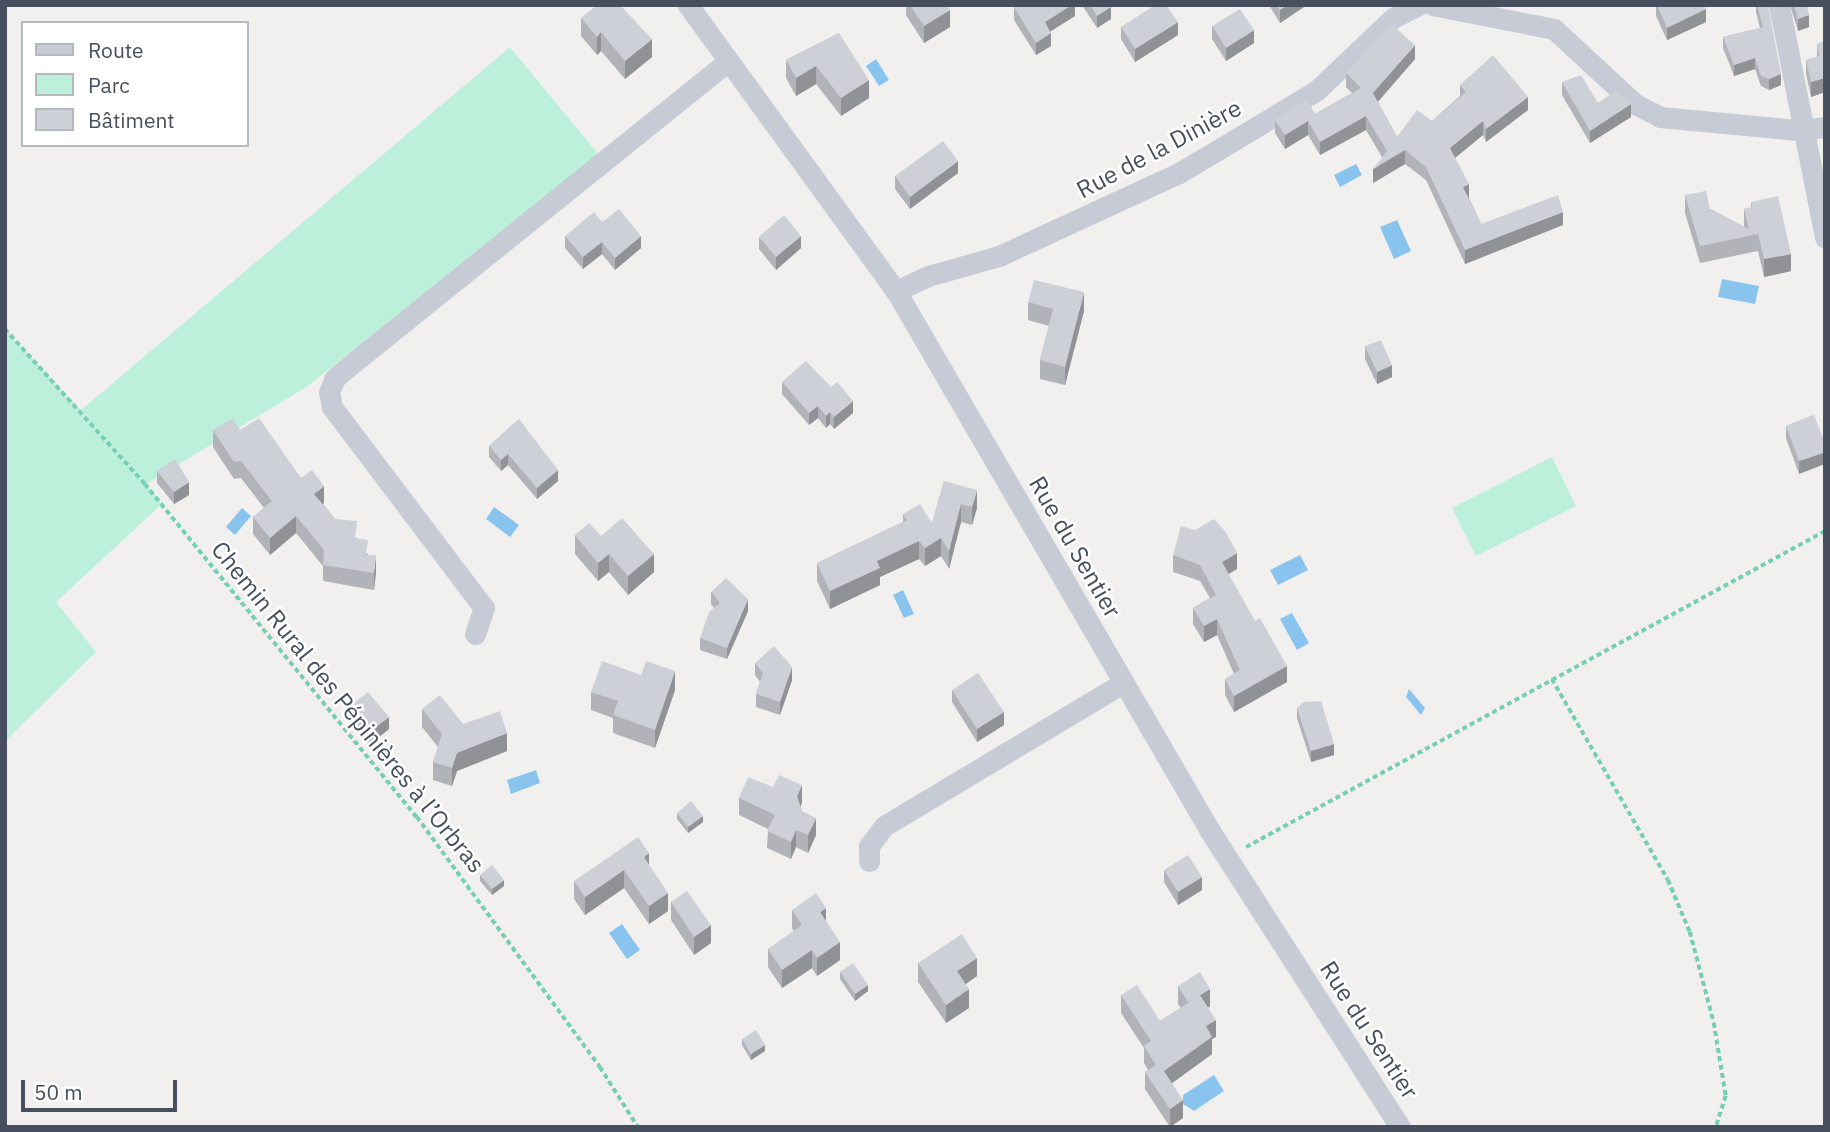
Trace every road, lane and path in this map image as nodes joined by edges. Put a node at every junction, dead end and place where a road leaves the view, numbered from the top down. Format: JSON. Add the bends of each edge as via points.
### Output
{"nodes":[{"id":1,"x":688,"y":5,"type":"edge"},
{"id":2,"x":1418,"y":5,"type":"edge"},
{"id":3,"x":1432,"y":5,"type":"edge"},
{"id":4,"x":1779,"y":5,"type":"edge"},
{"id":5,"x":727,"y":62,"type":"junction"},
{"id":6,"x":1815,"y":128,"type":"edge"},
{"id":7,"x":1825,"y":237,"type":"edge"},
{"id":8,"x":896,"y":291,"type":"junction"},
{"id":9,"x":5,"y":329,"type":"edge"},
{"id":10,"x":1825,"y":531,"type":"edge"},
{"id":11,"x":474,"y":634,"type":"dead end"},
{"id":12,"x":1552,"y":679,"type":"junction"},
{"id":13,"x":1123,"y":682,"type":"junction"},
{"id":14,"x":1252,"y":858,"type":"dead end"},
{"id":15,"x":869,"y":861,"type":"dead end"},
{"id":16,"x":638,"y":1127,"type":"edge"},
{"id":17,"x":1400,"y":1127,"type":"edge"},
{"id":18,"x":1716,"y":1127,"type":"edge"}],
"edges":[{"from":1,"to":5,"type":"street","name":"Rue du Sentier"},
{"from":2,"to":8,"type":"street","name":"Rue de la Dinière","via":[[1393,18],[1316,91],[1178,173],[999,256],[928,276]]},
{"from":3,"to":6,"type":"street","via":[[1554,29],[1635,104],[1660,117]]},
{"from":4,"to":6,"type":"street"},
{"from":5,"to":8,"type":"street","name":"Rue du Sentier"},
{"from":5,"to":11,"type":"street","via":[[354,362],[335,378],[329,391],[332,407],[484,608]]},
{"from":6,"to":7,"type":"street"},
{"from":8,"to":13,"type":"street","name":"Rue du Sentier"},
{"from":9,"to":16,"type":"path","name":"Chemin Rural des Pépinières à l’Orbras","via":[[145,484],[417,817],[593,1056]]},
{"from":10,"to":12,"type":"path"},
{"from":12,"to":14,"type":"path","via":[[1245,846]]},
{"from":12,"to":18,"type":"path","via":[[1668,880],[1690,932],[1727,1096]]},
{"from":13,"to":15,"type":"street","via":[[884,826],[869,846]]},
{"from":13,"to":17,"type":"street","name":"Rue du Sentier","via":[[1210,831]]}]}
